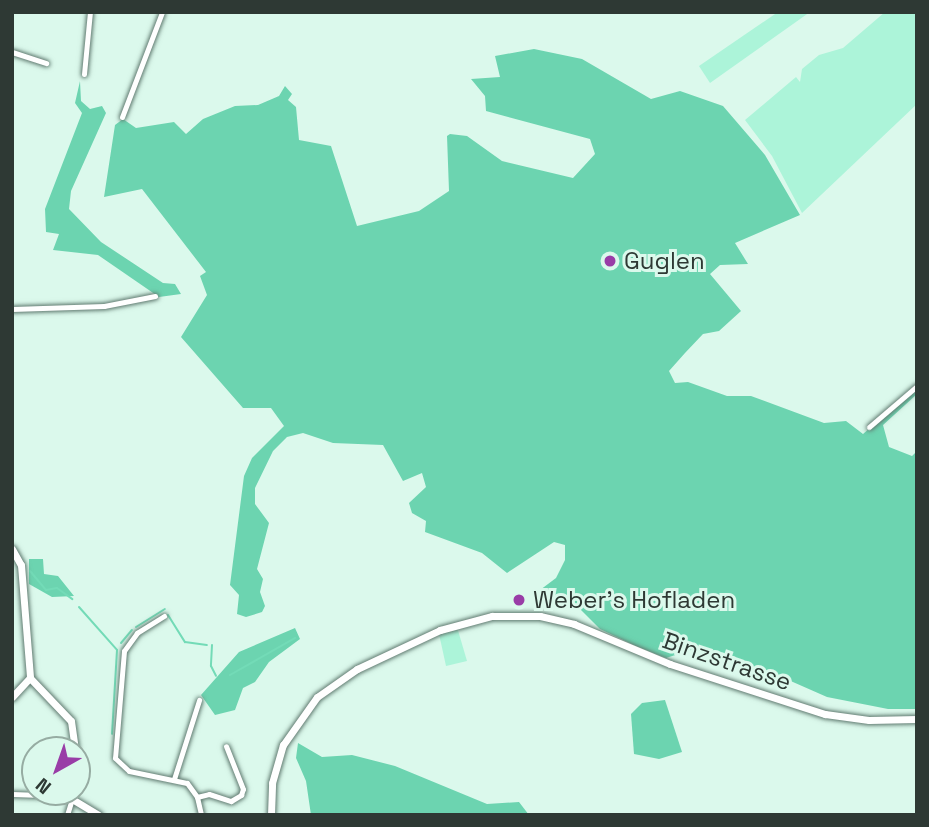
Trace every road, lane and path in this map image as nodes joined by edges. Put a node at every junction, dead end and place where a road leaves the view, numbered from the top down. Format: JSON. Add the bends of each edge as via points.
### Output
{"nodes":[{"id":1,"x":90,"y":12,"type":"edge"},
{"id":2,"x":162,"y":12,"type":"edge"},
{"id":3,"x":12,"y":52,"type":"edge"},
{"id":4,"x":46,"y":63,"type":"dead end"},
{"id":5,"x":84,"y":74,"type":"dead end"},
{"id":6,"x":121,"y":117,"type":"dead end"},
{"id":7,"x":155,"y":296,"type":"dead end"},
{"id":8,"x":12,"y":309,"type":"edge"},
{"id":9,"x":917,"y":386,"type":"edge"},
{"id":10,"x":869,"y":426,"type":"dead end"},
{"id":11,"x":12,"y":549,"type":"edge"},
{"id":12,"x":164,"y":616,"type":"dead end"},
{"id":13,"x":30,"y":678,"type":"junction"},
{"id":14,"x":12,"y":697,"type":"edge"},
{"id":15,"x":199,"y":700,"type":"dead end"},
{"id":16,"x":917,"y":719,"type":"edge"},
{"id":17,"x":73,"y":736,"type":"edge"},
{"id":18,"x":226,"y":746,"type":"dead end"},
{"id":19,"x":174,"y":779,"type":"junction"},
{"id":20,"x":197,"y":797,"type":"junction"},
{"id":21,"x":201,"y":815,"type":"edge"},
{"id":22,"x":271,"y":815,"type":"edge"}],
"edges":[{"from":1,"to":5,"type":"street"},
{"from":2,"to":6,"type":"street"},
{"from":3,"to":4,"type":"street"},
{"from":7,"to":8,"type":"street","via":[[74,309]]},
{"from":9,"to":10,"type":"street"},
{"from":11,"to":13,"type":"main road","via":[[21,565]]},
{"from":12,"to":19,"type":"street","via":[[137,633],[124,651],[113,750],[124,768]]},
{"from":13,"to":14,"type":"main road"},
{"from":13,"to":17,"type":"main road","via":[[71,721]]},
{"from":15,"to":19,"type":"street"},
{"from":16,"to":22,"type":"main road","name":"Binzstrasse","via":[[869,720],[825,714],[670,664],[574,624],[540,616],[502,615],[463,622],[332,684],[294,724],[274,777]]},
{"from":18,"to":20,"type":"street","via":[[243,789],[241,795],[233,801],[209,794]]},
{"from":19,"to":20,"type":"street","via":[[187,783]]},
{"from":20,"to":21,"type":"street"}]}
